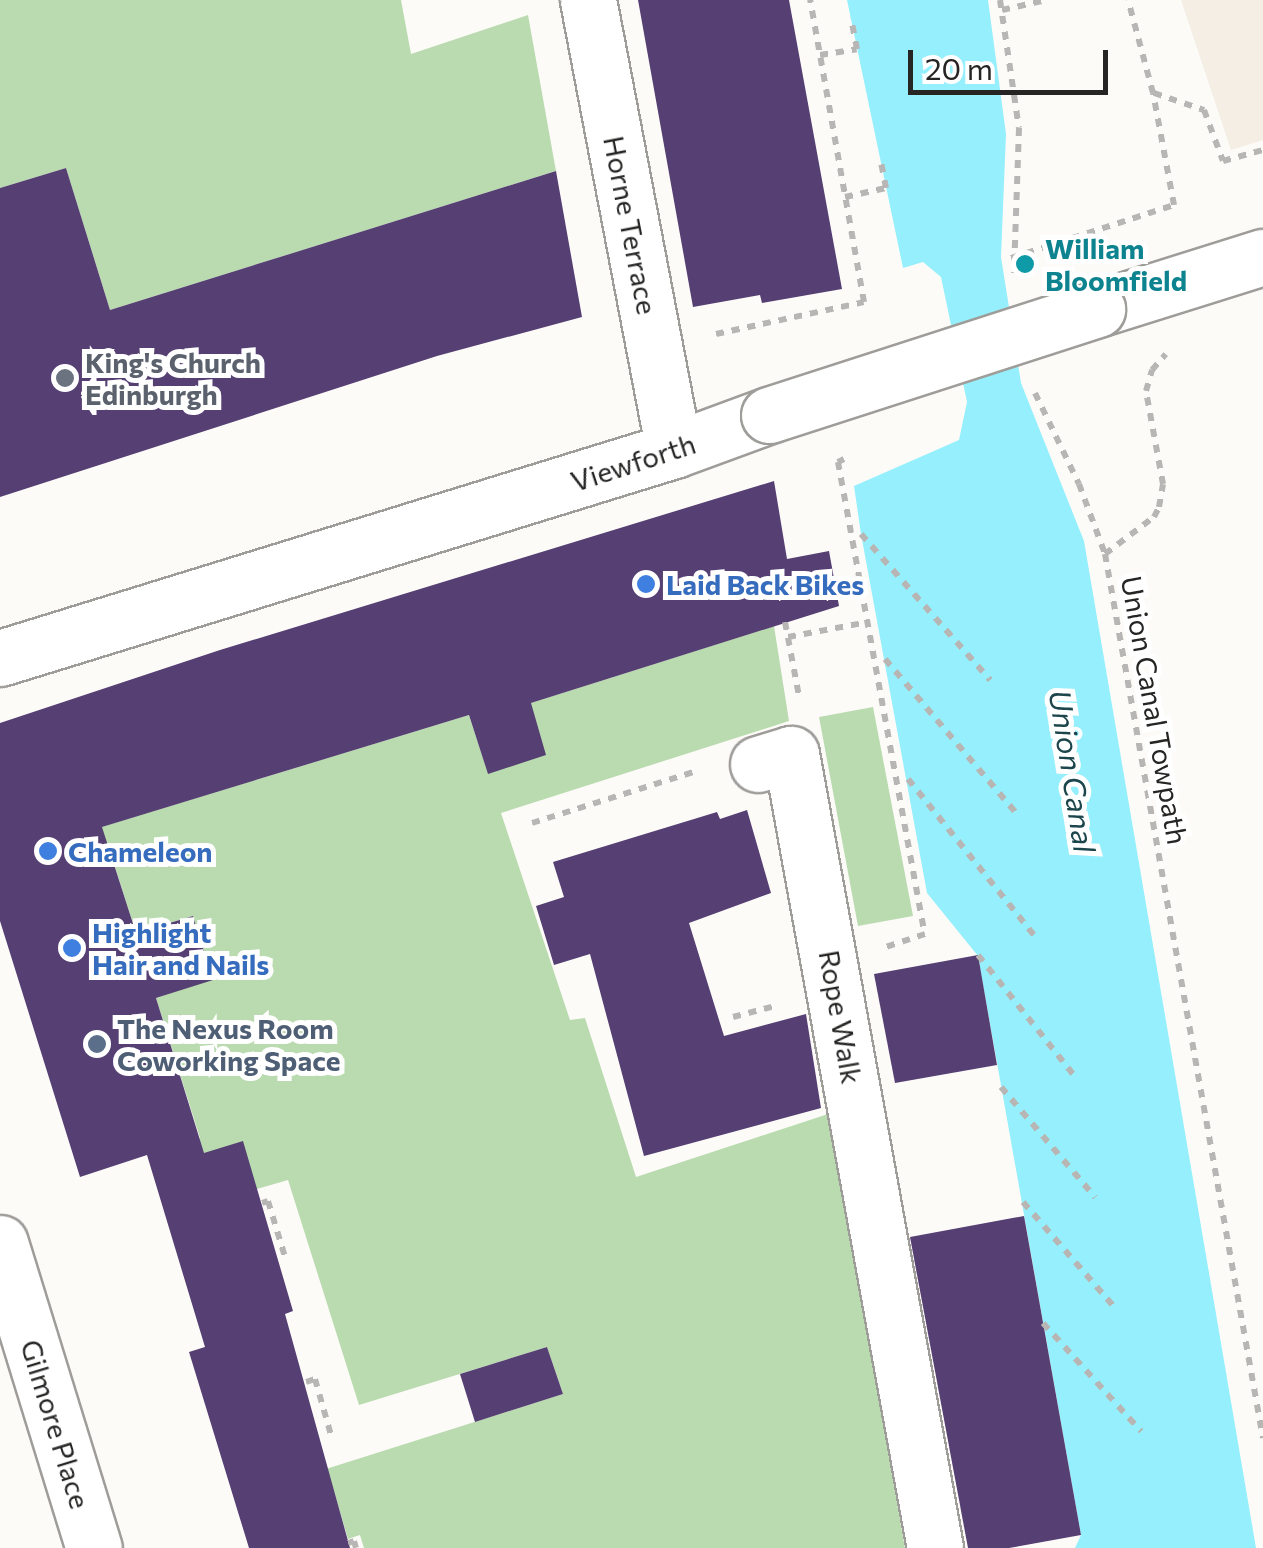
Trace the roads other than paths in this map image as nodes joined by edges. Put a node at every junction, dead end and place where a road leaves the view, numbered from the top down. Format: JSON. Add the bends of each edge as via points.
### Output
{"nodes":[{"id":1,"x":588,"y":0,"type":"edge"},
{"id":2,"x":1263,"y":257,"type":"edge"},
{"id":3,"x":674,"y":450,"type":"junction"},
{"id":4,"x":0,"y":658,"type":"edge"},
{"id":5,"x":758,"y":764,"type":"road end"},
{"id":6,"x":0,"y":1243,"type":"edge"},
{"id":7,"x":94,"y":1548,"type":"edge"},
{"id":8,"x":935,"y":1548,"type":"edge"}],
"edges":[{"from":1,"to":3,"type":"street","name":"Horne Terrace"},
{"from":2,"to":3,"type":"street","name":"Viewforth","bridge":true},
{"from":3,"to":4,"type":"street","name":"Viewforth"},
{"from":5,"to":8,"type":"street","name":"Rope Walk","via":[[792,754]]},
{"from":6,"to":7,"type":"street","name":"Gilmore Place"}]}
